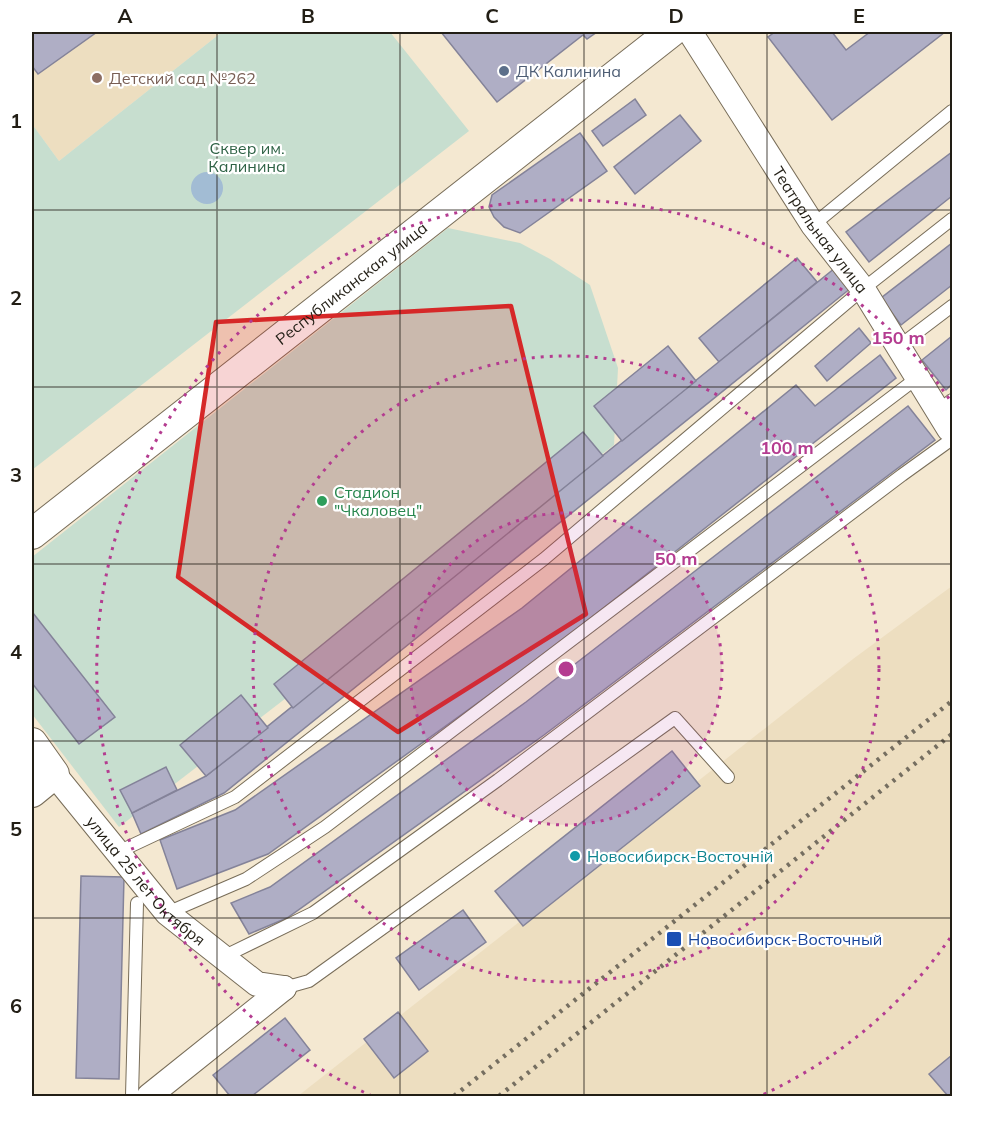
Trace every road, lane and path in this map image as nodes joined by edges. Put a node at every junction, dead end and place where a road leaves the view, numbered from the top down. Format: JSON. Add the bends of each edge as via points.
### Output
{"nodes":[{"id":1,"x":671,"y":32,"type":"edge"},
{"id":2,"x":690,"y":32,"type":"edge"},
{"id":3,"x":952,"y":111,"type":"edge"},
{"id":4,"x":952,"y":219,"type":"edge"},
{"id":5,"x":813,"y":225,"type":"junction"},
{"id":6,"x":863,"y":289,"type":"junction"},
{"id":7,"x":952,"y":306,"type":"edge"},
{"id":8,"x":898,"y":347,"type":"junction"},
{"id":9,"x":917,"y":378,"type":"junction"},
{"id":10,"x":949,"y":423,"type":"edge"},
{"id":11,"x":32,"y":534,"type":"edge"},
{"id":12,"x":32,"y":743,"type":"edge"},
{"id":13,"x":728,"y":777,"type":"dead end"},
{"id":14,"x":43,"y":783,"type":"edge"},
{"id":15,"x":118,"y":852,"type":"junction"},
{"id":16,"x":138,"y":903,"type":"dead end"},
{"id":17,"x":167,"y":913,"type":"junction"},
{"id":18,"x":223,"y":957,"type":"junction"},
{"id":19,"x":284,"y":988,"type":"junction"},
{"id":20,"x":132,"y":1096,"type":"edge"},
{"id":21,"x":149,"y":1096,"type":"edge"}],
"edges":[{"from":1,"to":11,"type":"street","name":"Республиканская улица"},
{"from":2,"to":5,"type":"street","name":"Театральная улица"},
{"from":3,"to":5,"type":"lane"},
{"from":4,"to":6,"type":"lane"},
{"from":5,"to":6,"type":"street","name":"Театральная улица"},
{"from":6,"to":8,"type":"street","name":"Театральная улица"},
{"from":6,"to":15,"type":"lane","via":[[544,558],[235,797]]},
{"from":7,"to":8,"type":"lane"},
{"from":8,"to":9,"type":"street","name":"Театральная улица"},
{"from":9,"to":10,"type":"street","name":"Театральная улица"},
{"from":9,"to":17,"type":"lane","via":[[325,827],[246,879]]},
{"from":10,"to":18,"type":"lane","via":[[893,482],[498,780],[313,913]]},
{"from":12,"to":14,"type":"street","name":"улица 25 лет Октября"},
{"from":13,"to":19,"type":"lane","via":[[675,718],[309,981]]},
{"from":14,"to":15,"type":"street","name":"улица 25 лет Октября"},
{"from":15,"to":17,"type":"street","name":"улица 25 лет Октября"},
{"from":16,"to":20,"type":"lane"},
{"from":17,"to":18,"type":"street","name":"улица 25 лет Октября"},
{"from":18,"to":19,"type":"street","name":"улица 25 лет Октября","via":[[256,984]]},
{"from":19,"to":21,"type":"street"}]}
